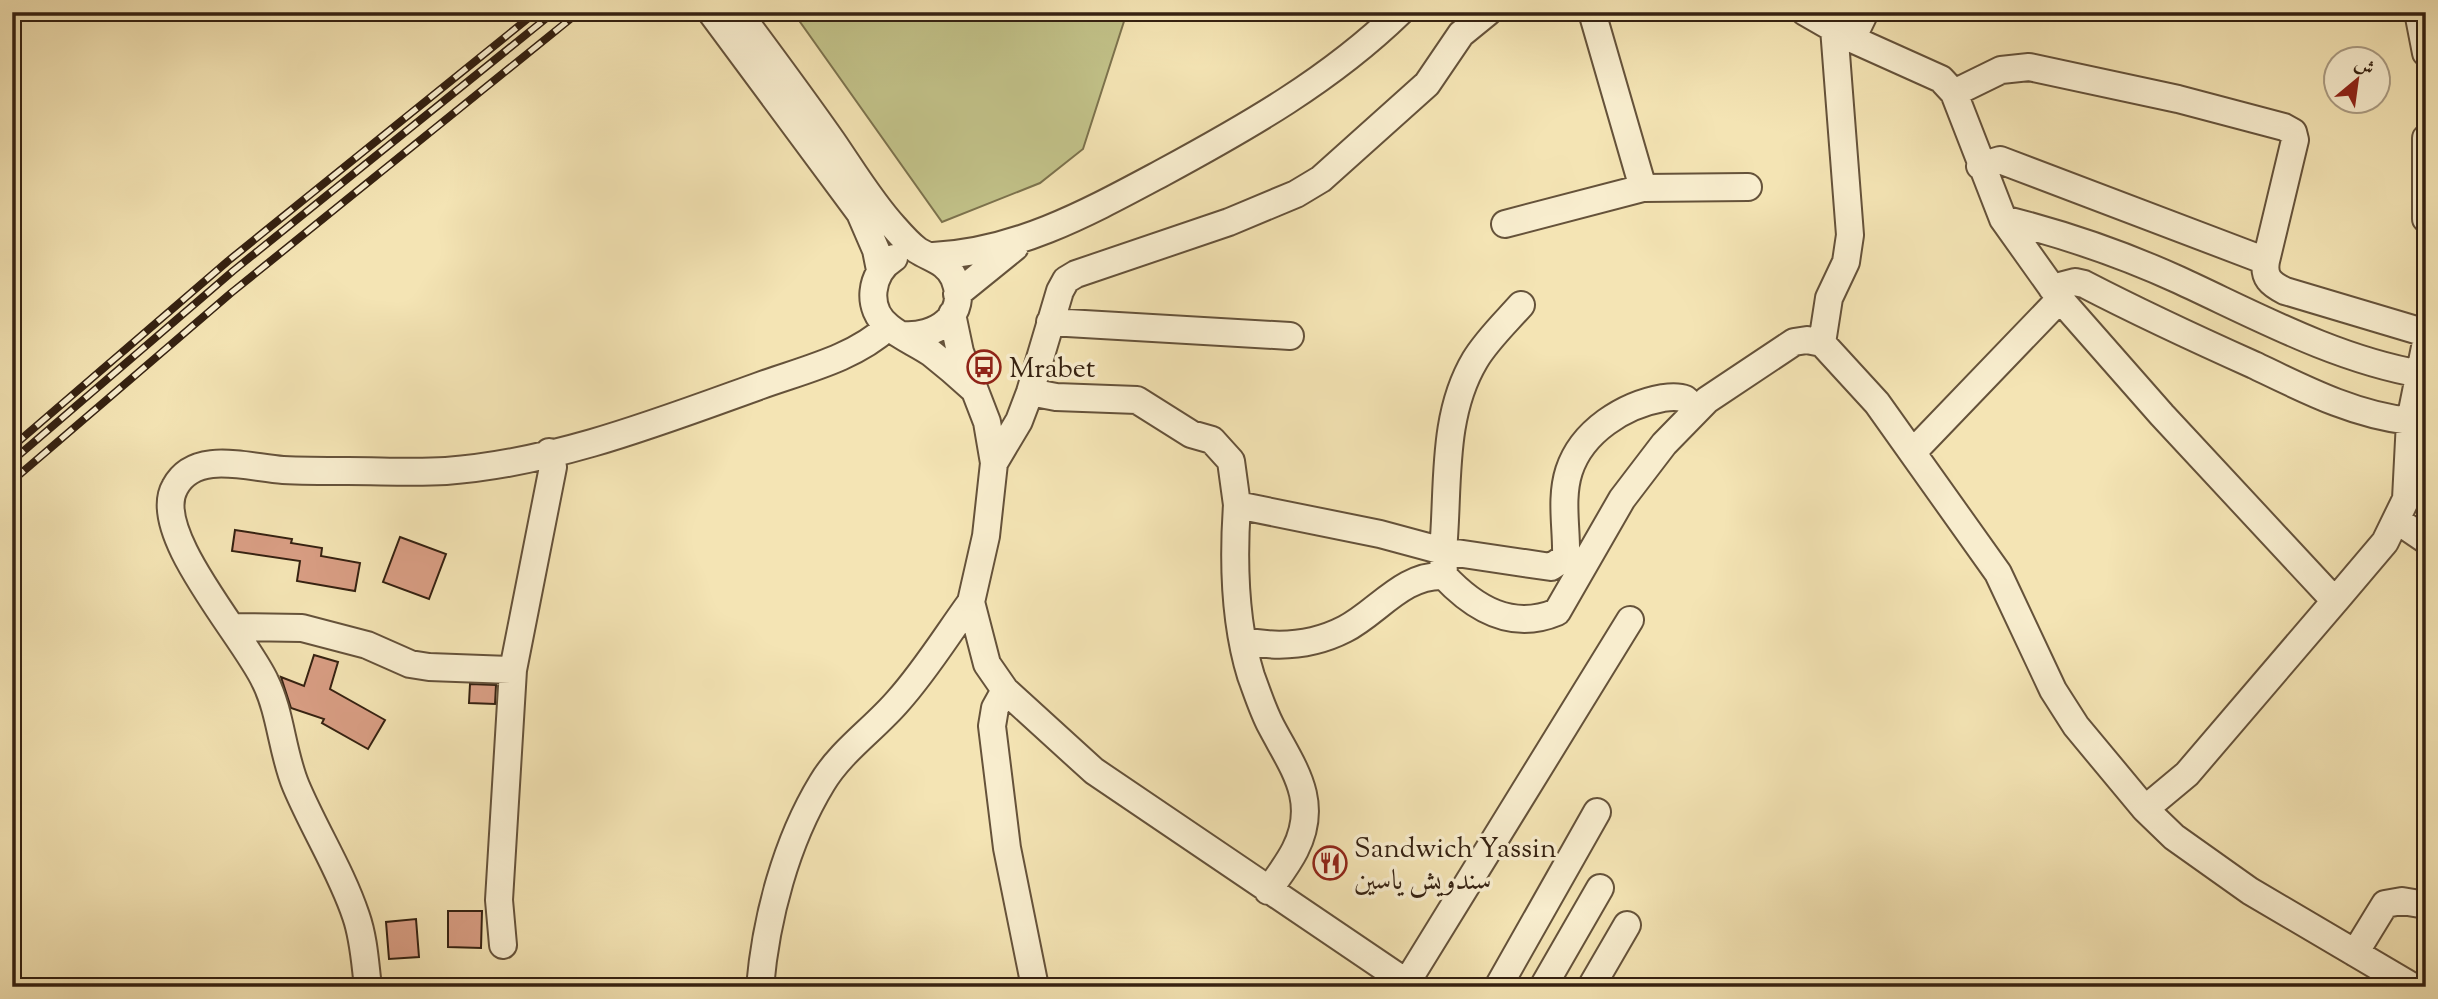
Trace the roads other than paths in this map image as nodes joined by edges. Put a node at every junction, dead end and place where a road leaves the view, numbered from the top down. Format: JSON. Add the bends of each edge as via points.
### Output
{"nodes":[{"id":1,"x":711,"y":12,"type":"edge"},
{"id":2,"x":738,"y":12,"type":"edge"},
{"id":3,"x":1400,"y":12,"type":"edge"},
{"id":4,"x":1488,"y":12,"type":"edge"},
{"id":5,"x":1592,"y":12,"type":"edge"},
{"id":6,"x":1805,"y":12,"type":"edge"},
{"id":7,"x":1865,"y":12,"type":"edge"},
{"id":8,"x":2418,"y":12,"type":"edge"},
{"id":9,"x":1843,"y":34,"type":"junction"},
{"id":10,"x":2426,"y":52,"type":"edge"},
{"id":11,"x":781,"y":88,"type":"junction"},
{"id":12,"x":1954,"y":93,"type":"junction"},
{"id":13,"x":2426,"y":138,"type":"edge"},
{"id":14,"x":1980,"y":166,"type":"junction"},
{"id":15,"x":1643,"y":187,"type":"junction"},
{"id":16,"x":1748,"y":187,"type":"dead end"},
{"id":17,"x":2003,"y":219,"type":"junction"},
{"id":18,"x":2426,"y":219,"type":"edge"},
{"id":19,"x":1505,"y":224,"type":"dead end"},
{"id":20,"x":1024,"y":239,"type":"junction"},
{"id":21,"x":926,"y":253,"type":"junction"},
{"id":22,"x":2266,"y":261,"type":"junction"},
{"id":23,"x":880,"y":270,"type":"junction"},
{"id":24,"x":2056,"y":293,"type":"junction"},
{"id":25,"x":955,"y":304,"type":"junction"},
{"id":26,"x":1521,"y":305,"type":"dead end"},
{"id":27,"x":1050,"y":322,"type":"junction"},
{"id":28,"x":895,"y":331,"type":"junction"},
{"id":29,"x":2426,"y":333,"type":"edge"},
{"id":30,"x":1290,"y":336,"type":"dead end"},
{"id":31,"x":2426,"y":342,"type":"edge"},
{"id":32,"x":1822,"y":344,"type":"junction"},
{"id":33,"x":2421,"y":374,"type":"junction"},
{"id":34,"x":974,"y":390,"type":"junction"},
{"id":35,"x":1030,"y":392,"type":"junction"},
{"id":36,"x":1696,"y":410,"type":"junction"},
{"id":37,"x":2410,"y":421,"type":"junction"},
{"id":38,"x":549,"y":452,"type":"junction"},
{"id":39,"x":1913,"y":452,"type":"junction"},
{"id":40,"x":995,"y":463,"type":"junction"},
{"id":41,"x":1237,"y":505,"type":"junction"},
{"id":42,"x":2398,"y":521,"type":"junction"},
{"id":43,"x":2426,"y":540,"type":"edge"},
{"id":44,"x":1443,"y":564,"type":"junction"},
{"id":45,"x":1557,"y":565,"type":"junction"},
{"id":46,"x":1569,"y":596,"type":"junction"},
{"id":47,"x":2335,"y":601,"type":"junction"},
{"id":48,"x":971,"y":602,"type":"junction"},
{"id":49,"x":1630,"y":620,"type":"dead end"},
{"id":50,"x":233,"y":626,"type":"junction"},
{"id":51,"x":1244,"y":641,"type":"junction"},
{"id":52,"x":513,"y":670,"type":"junction"},
{"id":53,"x":1005,"y":690,"type":"junction"},
{"id":54,"x":2145,"y":809,"type":"junction"},
{"id":55,"x":1597,"y":812,"type":"dead end"},
{"id":56,"x":1600,"y":888,"type":"dead end"},
{"id":57,"x":1268,"y":891,"type":"junction"},
{"id":58,"x":2426,"y":905,"type":"edge"},
{"id":59,"x":1627,"y":925,"type":"dead end"},
{"id":60,"x":503,"y":945,"type":"dead end"},
{"id":61,"x":2356,"y":953,"type":"junction"},
{"id":62,"x":1410,"y":985,"type":"edge"},
{"id":63,"x":368,"y":987,"type":"edge"},
{"id":64,"x":760,"y":987,"type":"edge"},
{"id":65,"x":1035,"y":987,"type":"edge"},
{"id":66,"x":1498,"y":987,"type":"edge"},
{"id":67,"x":1543,"y":987,"type":"edge"},
{"id":68,"x":1591,"y":987,"type":"edge"},
{"id":69,"x":2413,"y":987,"type":"edge"}],
"edges":[{"from":1,"to":11,"type":"street"},
{"from":2,"to":11,"type":"street"},
{"from":3,"to":20,"type":"street","via":[[1320,80],[1248,125],[1085,214]]},
{"from":4,"to":27,"type":"street","via":[[1461,34],[1427,84],[1321,179],[1229,222],[1076,274],[1060,291]]},
{"from":5,"to":15,"type":"street"},
{"from":6,"to":9,"type":"street"},
{"from":7,"to":9,"type":"street"},
{"from":8,"to":10,"type":"street"},
{"from":9,"to":12,"type":"street","via":[[1933,75]]},
{"from":9,"to":32,"type":"street","via":[[1850,234],[1846,262],[1829,298]]},
{"from":11,"to":21,"type":"street","via":[[881,212]]},
{"from":11,"to":23,"type":"street","via":[[860,213]]},
{"from":12,"to":14,"type":"street"},
{"from":12,"to":22,"type":"street","via":[[2001,70],[2029,67],[2284,127],[2293,132],[2295,140]]},
{"from":13,"to":18,"type":"street"},
{"from":14,"to":17,"type":"street"},
{"from":14,"to":22,"type":"street","via":[[2000,160]]},
{"from":15,"to":16,"type":"street"},
{"from":15,"to":19,"type":"street"},
{"from":17,"to":24,"type":"street"},
{"from":17,"to":33,"type":"street","via":[[2130,260],[2331,348],[2394,370]]},
{"from":20,"to":21,"type":"street","via":[[979,252]]},
{"from":20,"to":25,"type":"street"},
{"from":21,"to":23,"type":"street","via":[[891,260]]},
{"from":21,"to":25,"type":"street","via":[[946,265],[954,279]]},
{"from":22,"to":29,"type":"street","via":[[2269,280],[2285,291]]},
{"from":23,"to":28,"type":"street","via":[[873,300],[878,314]]},
{"from":24,"to":37,"type":"street","via":[[2078,282],[2317,395],[2357,411]]},
{"from":24,"to":39,"type":"street"},
{"from":24,"to":47,"type":"street"},
{"from":25,"to":28,"type":"street","via":[[933,332],[918,337]]},
{"from":25,"to":34,"type":"street","via":[[960,352]]},
{"from":26,"to":44,"type":"street","via":[[1475,360],[1457,399],[1448,453]]},
{"from":27,"to":30,"type":"street"},
{"from":27,"to":35,"type":"street"},
{"from":28,"to":34,"type":"street","via":[[938,358]]},
{"from":28,"to":38,"type":"street","via":[[830,361],[659,422]]},
{"from":31,"to":33,"type":"street"},
{"from":32,"to":36,"type":"street","via":[[1794,342]]},
{"from":32,"to":39,"type":"street","via":[[1860,382]]},
{"from":33,"to":37,"type":"street"},
{"from":34,"to":40,"type":"street","via":[[987,422]]},
{"from":35,"to":40,"type":"street"},
{"from":35,"to":41,"type":"street","via":[[1137,400],[1182,429],[1212,440],[1231,461]]},
{"from":36,"to":45,"type":"street","via":[[1684,399],[1651,400],[1626,409],[1582,447],[1569,471],[1564,500],[1566,557]]},
{"from":36,"to":46,"type":"street","via":[[1622,499]]},
{"from":37,"to":42,"type":"street","via":[[2406,499]]},
{"from":38,"to":50,"type":"street","via":[[446,471],[280,470],[237,463],[211,464],[186,473],[174,488],[169,508],[174,529],[199,578]]},
{"from":38,"to":52,"type":"street","via":[[553,467]]},
{"from":39,"to":54,"type":"street","via":[[1998,573],[2053,690],[2076,726]]},
{"from":40,"to":48,"type":"street","via":[[986,537]]},
{"from":41,"to":44,"type":"street","via":[[1380,534]]},
{"from":41,"to":51,"type":"street","via":[[1233,560]]},
{"from":42,"to":43,"type":"street"},
{"from":42,"to":47,"type":"street"},
{"from":44,"to":45,"type":"street"},
{"from":44,"to":46,"type":"street","via":[[1482,609],[1500,617],[1543,618],[1558,612]]},
{"from":44,"to":51,"type":"street","via":[[1345,629],[1298,645],[1271,647]]},
{"from":45,"to":46,"type":"street"},
{"from":47,"to":54,"type":"street","via":[[2188,774]]},
{"from":48,"to":53,"type":"street","via":[[982,652]]},
{"from":48,"to":64,"type":"street","via":[[914,683],[823,782],[797,836],[774,904]]},
{"from":49,"to":62,"type":"street"},
{"from":50,"to":52,"type":"street","via":[[302,628],[429,667]]},
{"from":50,"to":63,"type":"street","via":[[268,685],[296,786],[358,920]]},
{"from":51,"to":57,"type":"street","via":[[1255,686],[1269,723],[1300,776],[1305,803],[1304,828],[1295,851]]},
{"from":52,"to":60,"type":"street","via":[[499,901]]},
{"from":53,"to":57,"type":"street","via":[[1094,771]]},
{"from":53,"to":65,"type":"street","via":[[992,726],[1007,848]]},
{"from":54,"to":61,"type":"street","via":[[2174,837],[2250,891]]},
{"from":55,"to":66,"type":"street"},
{"from":56,"to":67,"type":"street"},
{"from":57,"to":62,"type":"street"},
{"from":58,"to":61,"type":"street","via":[[2385,904]]},
{"from":59,"to":68,"type":"street"},
{"from":61,"to":69,"type":"street"}]}
